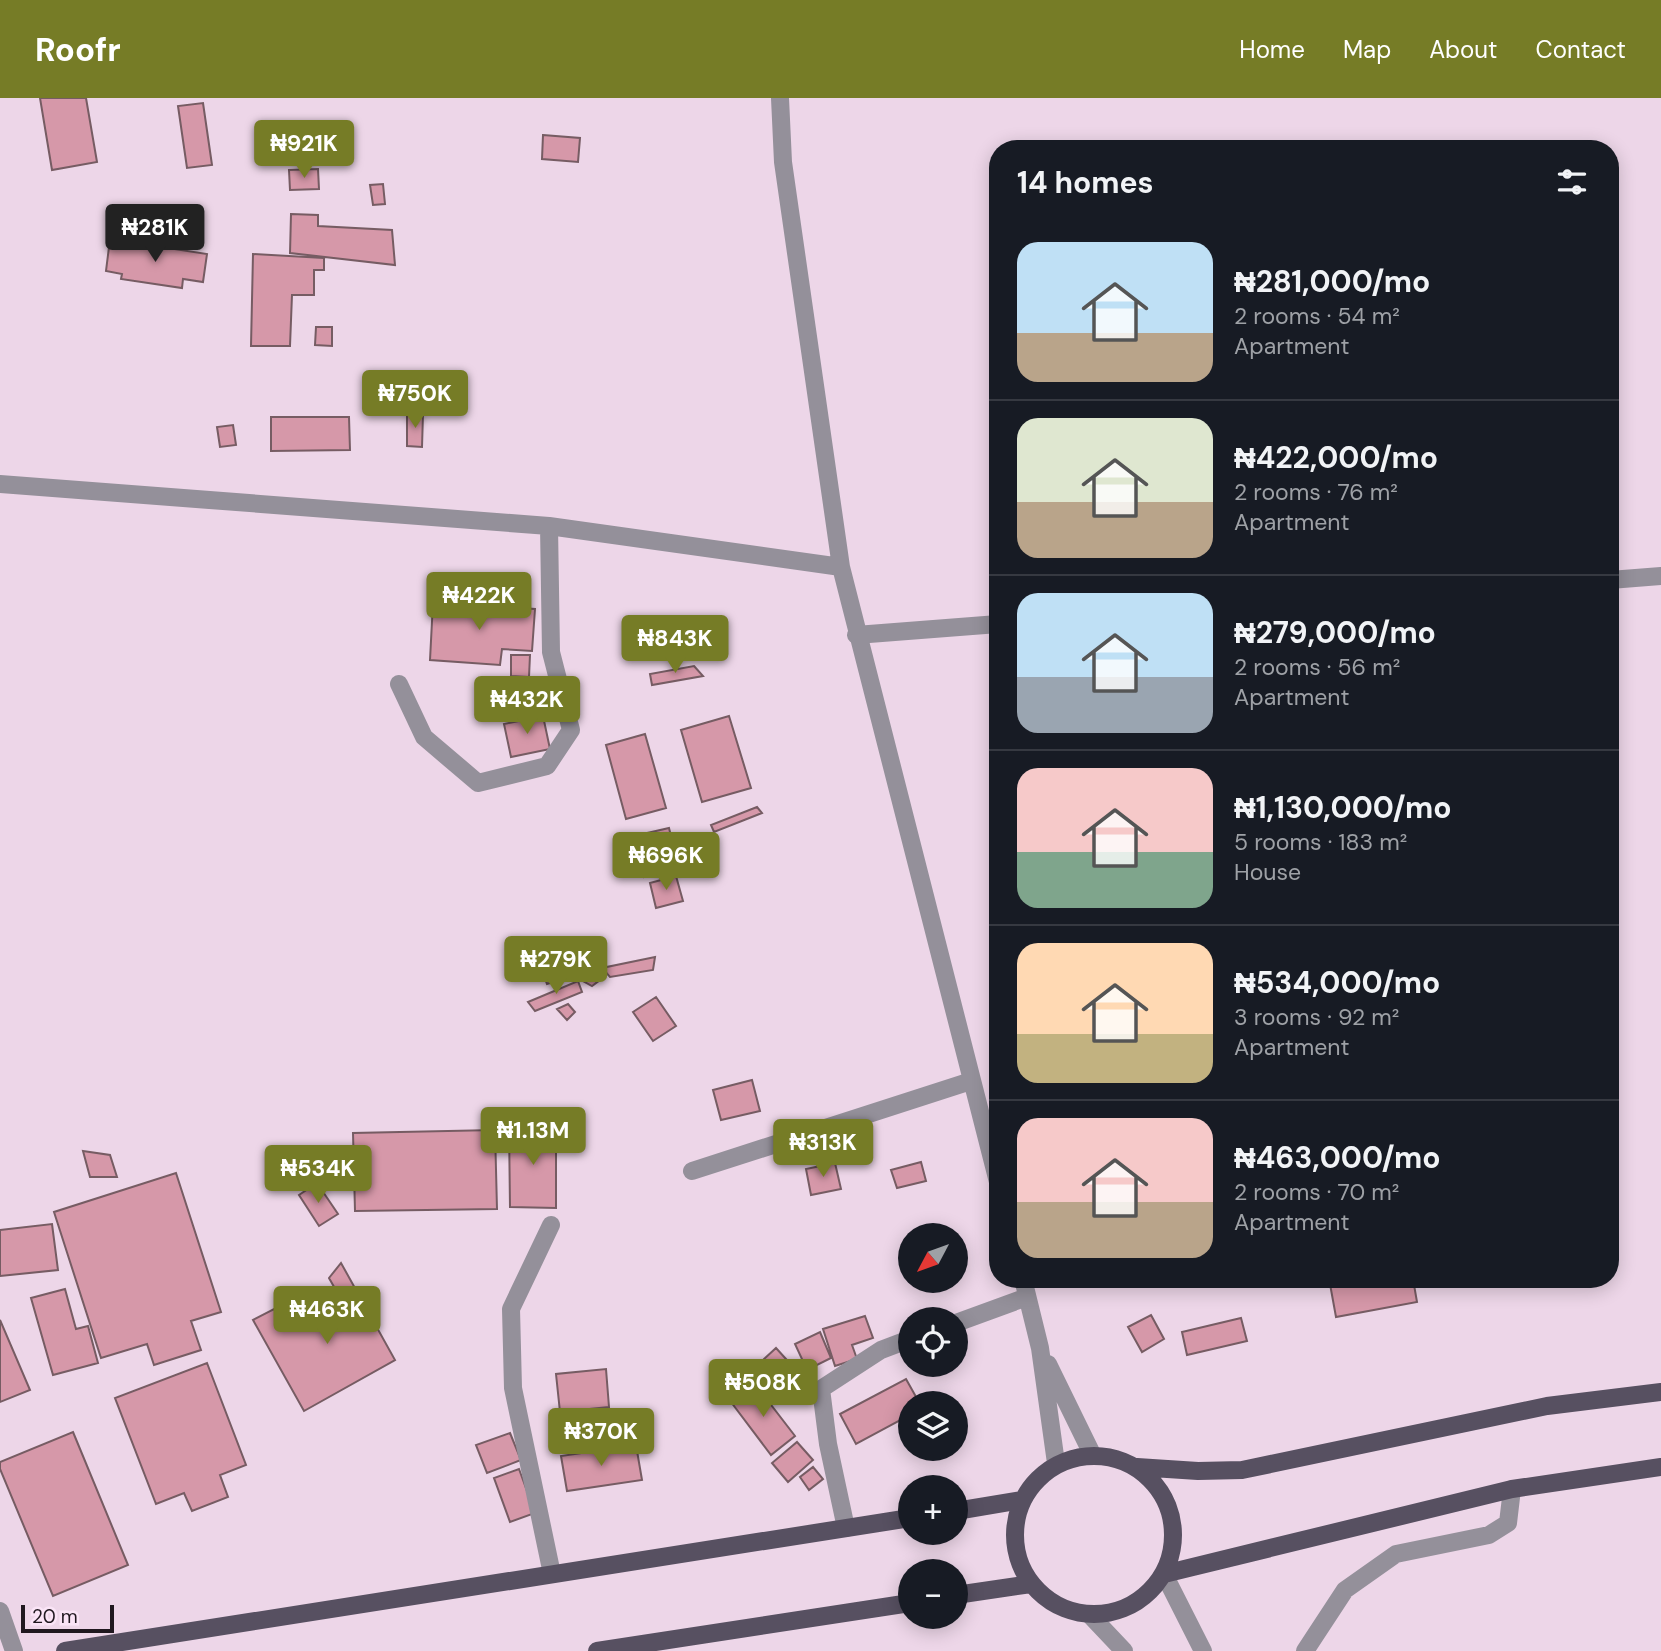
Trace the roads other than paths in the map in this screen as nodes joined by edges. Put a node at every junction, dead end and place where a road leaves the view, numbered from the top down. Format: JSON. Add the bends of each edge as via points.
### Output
{"nodes":[{"id":1,"x":780,"y":98,"type":"edge"},
{"id":2,"x":0,"y":484,"type":"edge"},
{"id":3,"x":549,"y":526,"type":"junction"},
{"id":4,"x":841,"y":567,"type":"junction"},
{"id":5,"x":1661,"y":576,"type":"edge"},
{"id":6,"x":1619,"y":579,"type":"edge"},
{"id":7,"x":989,"y":625,"type":"edge"},
{"id":8,"x":856,"y":635,"type":"junction"},
{"id":9,"x":399,"y":684,"type":"dead end"},
{"id":10,"x":971,"y":1081,"type":"junction"},
{"id":11,"x":989,"y":1148,"type":"edge"},
{"id":12,"x":692,"y":1171,"type":"dead end"},
{"id":13,"x":551,"y":1225,"type":"dead end"},
{"id":14,"x":1025,"y":1288,"type":"edge"},
{"id":15,"x":1027,"y":1297,"type":"junction"},
{"id":16,"x":968,"y":1319,"type":"edge"},
{"id":17,"x":898,"y":1344,"type":"edge"},
{"id":18,"x":1040,"y":1348,"type":"junction"},
{"id":19,"x":1661,"y":1392,"type":"edge"},
{"id":20,"x":1092,"y":1454,"type":"junction"},
{"id":21,"x":1056,"y":1464,"type":"junction"},
{"id":22,"x":1137,"y":1467,"type":"junction"},
{"id":23,"x":1661,"y":1467,"type":"edge"},
{"id":24,"x":1512,"y":1489,"type":"junction"},
{"id":25,"x":1021,"y":1500,"type":"junction"},
{"id":26,"x":968,"y":1509,"type":"edge"},
{"id":27,"x":898,"y":1520,"type":"edge"},
{"id":28,"x":846,"y":1528,"type":"junction"},
{"id":29,"x":552,"y":1574,"type":"junction"},
{"id":30,"x":1164,"y":1574,"type":"junction"},
{"id":31,"x":1031,"y":1584,"type":"junction"},
{"id":32,"x":968,"y":1593,"type":"edge"},
{"id":33,"x":898,"y":1604,"type":"edge"},
{"id":34,"x":0,"y":1611,"type":"edge"},
{"id":35,"x":1090,"y":1615,"type":"junction"},
{"id":36,"x":14,"y":1651,"type":"edge"},
{"id":37,"x":65,"y":1651,"type":"edge"},
{"id":38,"x":597,"y":1651,"type":"edge"},
{"id":39,"x":1124,"y":1651,"type":"edge"},
{"id":40,"x":1203,"y":1651,"type":"edge"},
{"id":41,"x":1305,"y":1651,"type":"edge"}],
"edges":[{"from":1,"to":4,"type":"street","via":[[783,162]]},
{"from":2,"to":3,"type":"street"},
{"from":3,"to":4,"type":"street"},
{"from":3,"to":9,"type":"street","via":[[551,652],[571,730],[547,766],[478,783],[424,737]]},
{"from":4,"to":8,"type":"street"},
{"from":5,"to":6,"type":"street"},
{"from":7,"to":8,"type":"street"},
{"from":8,"to":10,"type":"street"},
{"from":10,"to":11,"type":"street"},
{"from":10,"to":12,"type":"street"},
{"from":13,"to":29,"type":"street","via":[[511,1309],[513,1388]]},
{"from":14,"to":15,"type":"street"},
{"from":15,"to":16,"type":"street"},
{"from":15,"to":18,"type":"street"},
{"from":17,"to":28,"type":"street","via":[[821,1389]]},
{"from":18,"to":20,"type":"street"},
{"from":18,"to":21,"type":"street"},
{"from":19,"to":22,"type":"main road","via":[[1547,1406],[1242,1470]]},
{"from":20,"to":21,"type":"main road"},
{"from":20,"to":22,"type":"main road"},
{"from":21,"to":25,"type":"main road"},
{"from":22,"to":30,"type":"main road","via":[[1160,1490],[1170,1510],[1172,1553]]},
{"from":23,"to":24,"type":"main road"},
{"from":24,"to":30,"type":"main road"},
{"from":24,"to":41,"type":"street","via":[[1508,1523],[1489,1535],[1396,1553],[1345,1590]]},
{"from":25,"to":26,"type":"main road"},
{"from":25,"to":31,"type":"main road","via":[[1014,1544]]},
{"from":27,"to":28,"type":"main road"},
{"from":28,"to":29,"type":"main road"},
{"from":29,"to":37,"type":"main road"},
{"from":30,"to":35,"type":"main road","via":[[1148,1595],[1125,1609]]},
{"from":30,"to":40,"type":"street"},
{"from":31,"to":32,"type":"main road"},
{"from":31,"to":35,"type":"main road","via":[[1057,1606]]},
{"from":33,"to":38,"type":"main road"},
{"from":34,"to":36,"type":"street"},
{"from":35,"to":39,"type":"street"}]}
